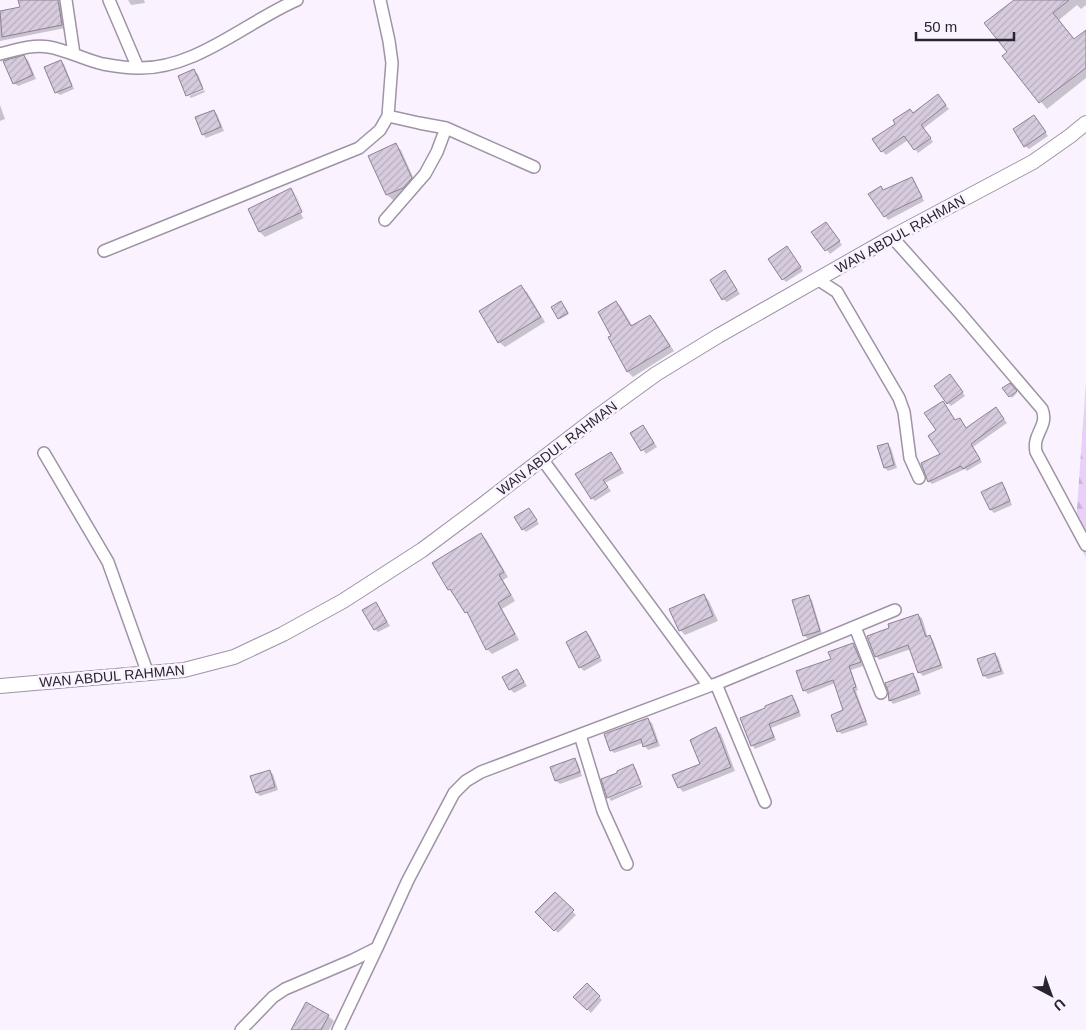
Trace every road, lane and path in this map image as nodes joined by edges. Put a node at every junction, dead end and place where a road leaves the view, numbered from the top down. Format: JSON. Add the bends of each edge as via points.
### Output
{"nodes":[{"id":1,"x":66,"y":0,"type":"edge"},
{"id":2,"x":109,"y":0,"type":"edge"},
{"id":3,"x":297,"y":0,"type":"edge"},
{"id":4,"x":380,"y":0,"type":"edge"},
{"id":5,"x":0,"y":54,"type":"edge"},
{"id":6,"x":74,"y":54,"type":"junction"},
{"id":7,"x":138,"y":68,"type":"junction"},
{"id":8,"x":388,"y":116,"type":"junction"},
{"id":9,"x":1086,"y":123,"type":"edge"},
{"id":10,"x":446,"y":128,"type":"junction"},
{"id":11,"x":534,"y":167,"type":"dead end"},
{"id":12,"x":385,"y":220,"type":"dead end"},
{"id":13,"x":892,"y":237,"type":"junction"},
{"id":14,"x":104,"y":251,"type":"dead end"},
{"id":15,"x":817,"y":279,"type":"junction"},
{"id":16,"x":44,"y":453,"type":"dead end"},
{"id":17,"x":542,"y":459,"type":"junction"},
{"id":18,"x":919,"y":478,"type":"dead end"},
{"id":19,"x":1086,"y":545,"type":"edge"},
{"id":20,"x":895,"y":610,"type":"dead end"},
{"id":21,"x":855,"y":626,"type":"junction"},
{"id":22,"x":148,"y":674,"type":"junction"},
{"id":23,"x":712,"y":685,"type":"junction"},
{"id":24,"x":0,"y":686,"type":"edge"},
{"id":25,"x":881,"y":693,"type":"dead end"},
{"id":26,"x":580,"y":735,"type":"junction"},
{"id":27,"x":765,"y":802,"type":"dead end"},
{"id":28,"x":627,"y":864,"type":"dead end"},
{"id":29,"x":377,"y":948,"type":"junction"},
{"id":30,"x":241,"y":1030,"type":"edge"},
{"id":31,"x":338,"y":1030,"type":"edge"}],
"edges":[{"from":1,"to":6,"type":"street"},
{"from":2,"to":7,"type":"street"},
{"from":3,"to":7,"type":"street","via":[[211,48],[171,64]]},
{"from":4,"to":8,"type":"street","via":[[392,63]]},
{"from":5,"to":6,"type":"street","via":[[32,46]]},
{"from":6,"to":7,"type":"street","via":[[103,64]]},
{"from":8,"to":10,"type":"street"},
{"from":8,"to":14,"type":"street","via":[[380,130],[359,148]]},
{"from":9,"to":13,"type":"street","name":"WAN ABDUL RAHMAN","via":[[1033,162]]},
{"from":10,"to":11,"type":"street"},
{"from":10,"to":12,"type":"street","via":[[425,174]]},
{"from":13,"to":15,"type":"street","name":"WAN ABDUL RAHMAN"},
{"from":13,"to":19,"type":"street","via":[[1042,409],[1044,421],[1034,445],[1036,452]]},
{"from":15,"to":17,"type":"street","name":"WAN ABDUL RAHMAN","via":[[656,374]]},
{"from":15,"to":18,"type":"street","via":[[837,292],[899,398],[910,458]]},
{"from":16,"to":22,"type":"street","via":[[108,562]]},
{"from":17,"to":22,"type":"street","name":"WAN ABDUL RAHMAN","via":[[422,550],[343,601],[283,634],[234,657],[184,670]]},
{"from":17,"to":23,"type":"street"},
{"from":20,"to":21,"type":"street"},
{"from":21,"to":23,"type":"street"},
{"from":21,"to":25,"type":"street"},
{"from":22,"to":24,"type":"street","name":"WAN ABDUL RAHMAN"},
{"from":23,"to":26,"type":"street"},
{"from":23,"to":27,"type":"street"},
{"from":26,"to":28,"type":"street","via":[[604,812]]},
{"from":26,"to":29,"type":"street","via":[[481,772],[454,793]]},
{"from":29,"to":30,"type":"street","via":[[272,997]]},
{"from":29,"to":31,"type":"street"}]}
